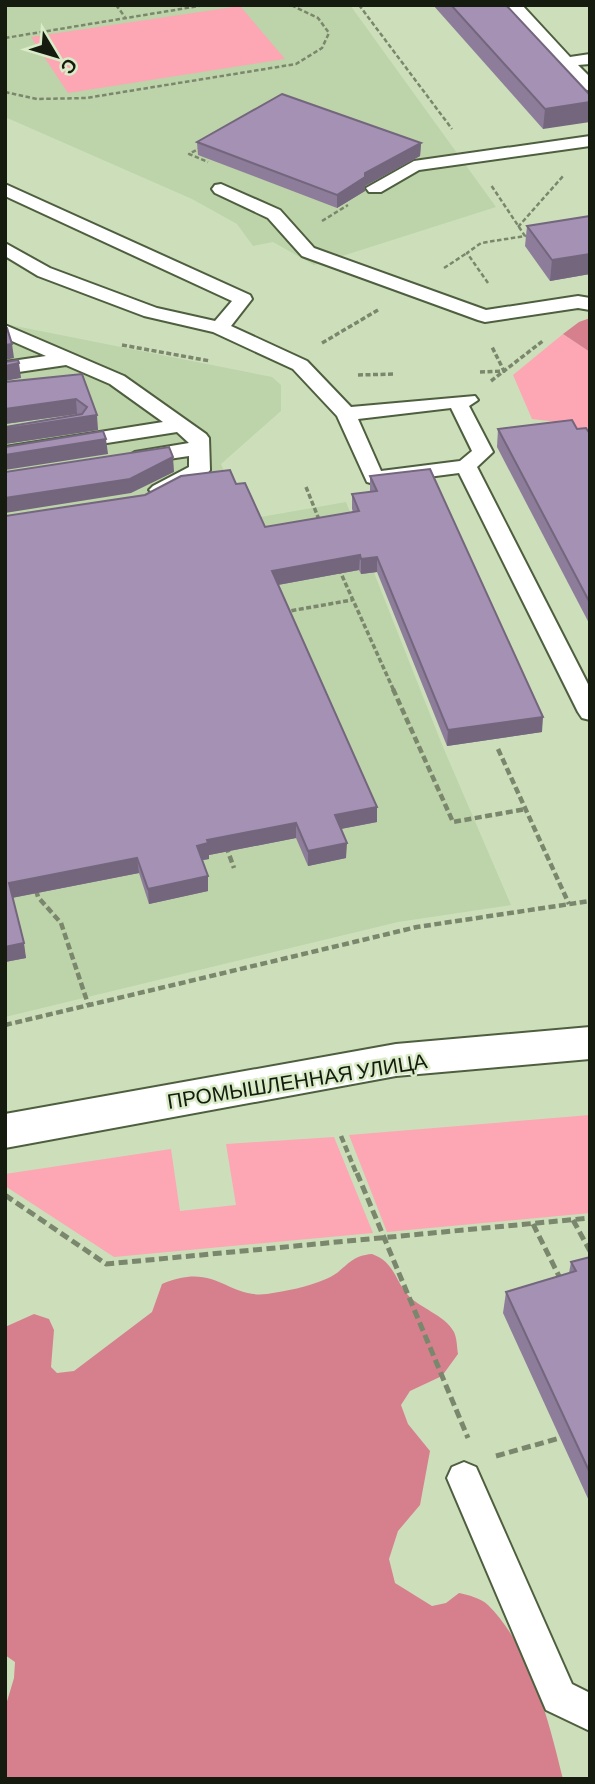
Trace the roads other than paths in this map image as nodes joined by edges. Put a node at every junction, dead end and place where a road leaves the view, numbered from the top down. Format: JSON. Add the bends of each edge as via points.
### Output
{"nodes":[{"id":1,"x":513,"y":5,"type":"edge"},
{"id":2,"x":590,"y":58,"type":"edge"},
{"id":3,"x":566,"y":62,"type":"junction"},
{"id":4,"x":590,"y":86,"type":"edge"},
{"id":5,"x":584,"y":142,"type":"edge"},
{"id":6,"x":375,"y":188,"type":"edge"},
{"id":7,"x":5,"y":189,"type":"edge"},
{"id":8,"x":221,"y":189,"type":"dead end"},
{"id":9,"x":5,"y":248,"type":"edge"},
{"id":10,"x":590,"y":304,"type":"edge"},
{"id":11,"x":219,"y":328,"type":"junction"},
{"id":12,"x":5,"y":331,"type":"edge"},
{"id":13,"x":68,"y":359,"type":"junction"},
{"id":14,"x":5,"y":369,"type":"edge"},
{"id":15,"x":102,"y":374,"type":"junction"},
{"id":16,"x":54,"y":381,"type":"edge"},
{"id":17,"x":462,"y":400,"type":"joint"},
{"id":18,"x":346,"y":414,"type":"junction"},
{"id":19,"x":76,"y":422,"type":"edge"},
{"id":20,"x":180,"y":425,"type":"junction"},
{"id":21,"x":5,"y":433,"type":"edge"},
{"id":22,"x":199,"y":448,"type":"junction"},
{"id":23,"x":5,"y":453,"type":"edge"},
{"id":24,"x":109,"y":463,"type":"edge"},
{"id":25,"x":466,"y":466,"type":"junction"},
{"id":26,"x":138,"y":502,"type":"edge"},
{"id":27,"x":590,"y":712,"type":"edge"},
{"id":28,"x":590,"y":1044,"type":"edge"},
{"id":29,"x":5,"y":1131,"type":"edge"},
{"id":30,"x":476,"y":1461,"type":"road end"},
{"id":31,"x":590,"y":1713,"type":"edge"}],
"edges":[{"from":1,"to":3,"type":"lane"},
{"from":2,"to":3,"type":"lane"},
{"from":3,"to":4,"type":"lane"},
{"from":5,"to":6,"type":"lane","via":[[414,166]]},
{"from":7,"to":11,"type":"lane","via":[[243,299]]},
{"from":8,"to":10,"type":"lane","via":[[274,214],[308,252],[485,316]]},
{"from":9,"to":11,"type":"lane","via":[[44,272],[151,312]]},
{"from":11,"to":18,"type":"lane","via":[[300,365]]},
{"from":12,"to":13,"type":"lane"},
{"from":13,"to":14,"type":"lane"},
{"from":13,"to":15,"type":"lane"},
{"from":15,"to":16,"type":"lane"},
{"from":15,"to":20,"type":"lane"},
{"from":17,"to":18,"type":"lane"},
{"from":17,"to":25,"type":"lane","via":[[483,452]]},
{"from":18,"to":25,"type":"lane","via":[[374,478]]},
{"from":19,"to":21,"type":"lane"},
{"from":20,"to":22,"type":"lane","via":[[199,438]]},
{"from":20,"to":23,"type":"lane"},
{"from":22,"to":24,"type":"lane"},
{"from":22,"to":26,"type":"lane","via":[[200,470]]},
{"from":25,"to":27,"type":"lane"},
{"from":28,"to":29,"type":"street","name":"ПРОМЫШЛЕННАЯ УЛИЦА","via":[[396,1060]]},
{"from":30,"to":31,"type":"lane","via":[[559,1698]]}]}
